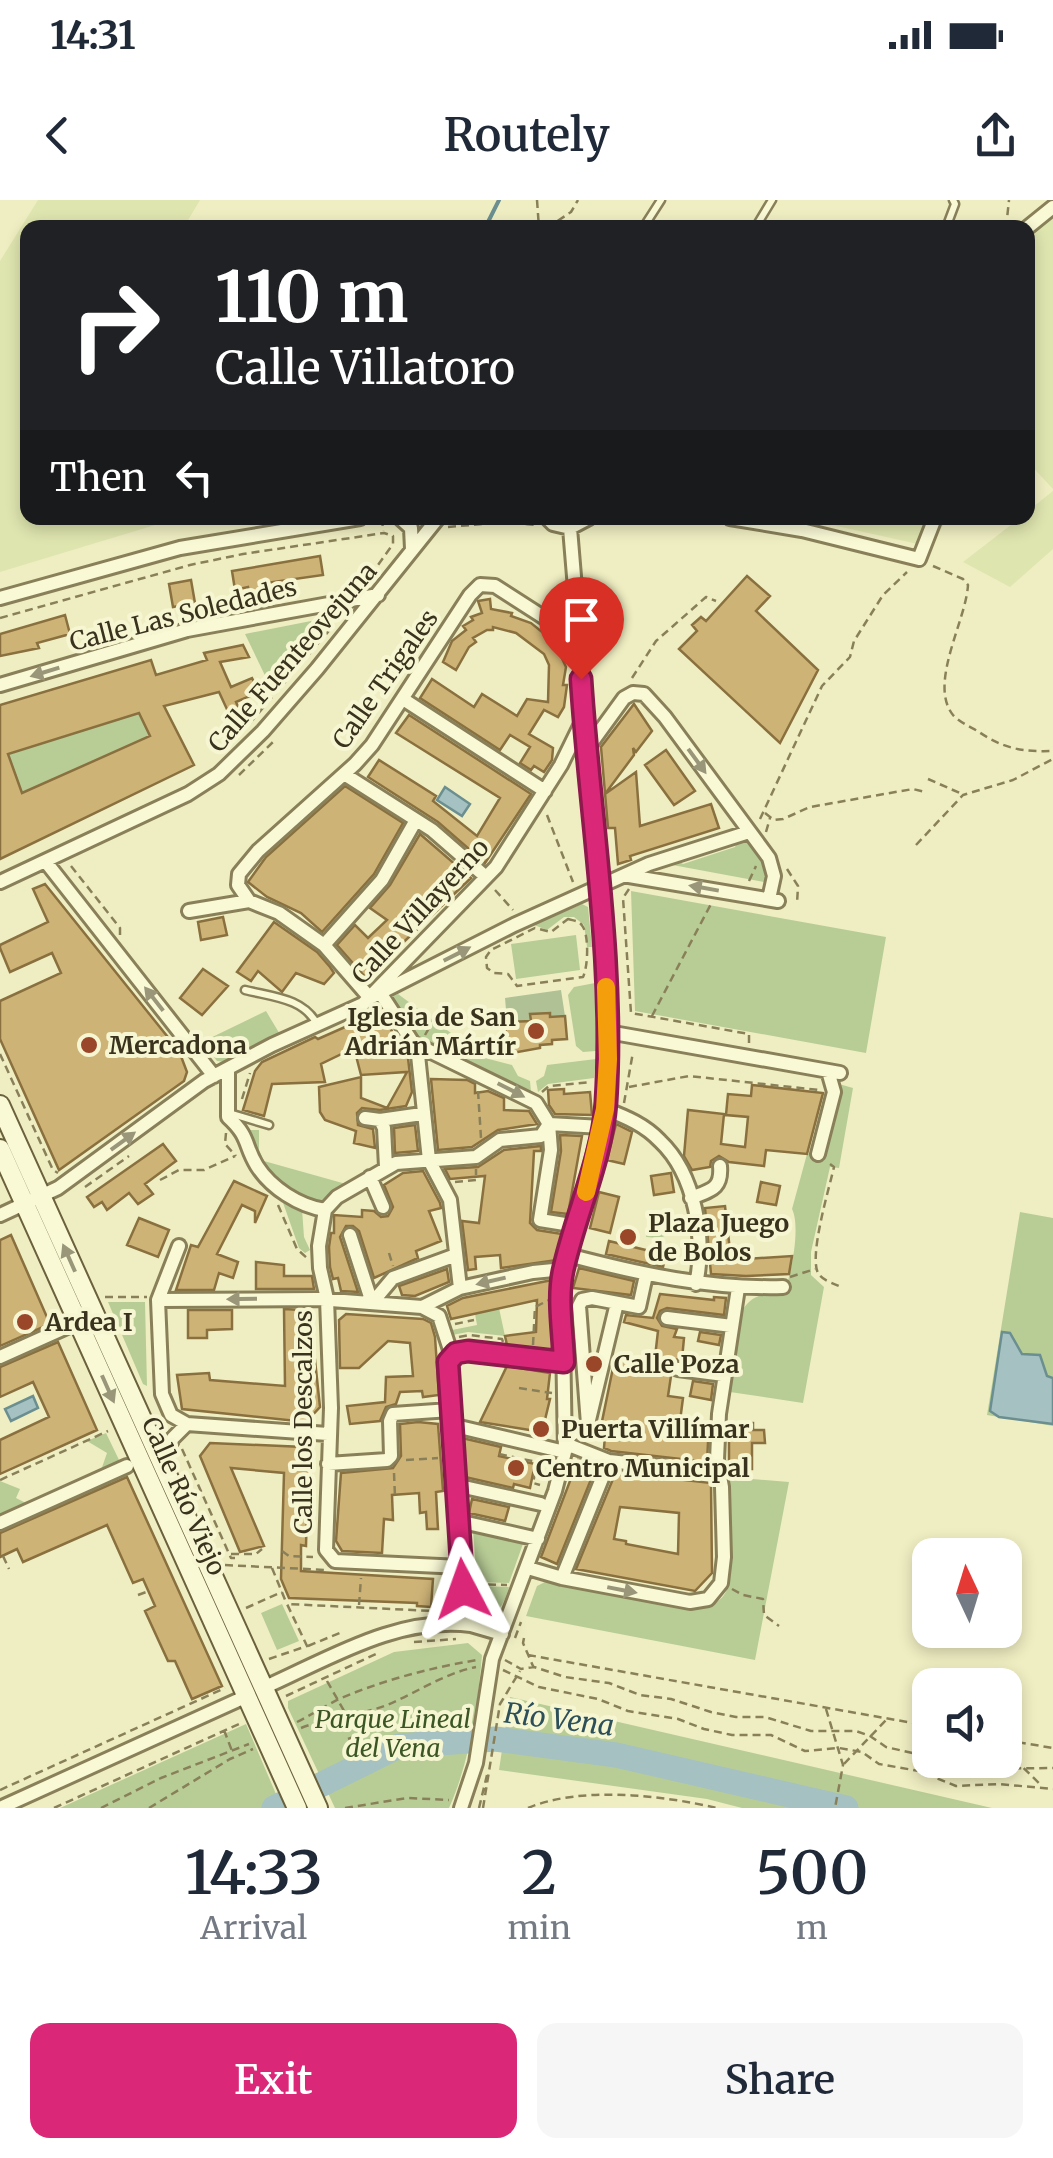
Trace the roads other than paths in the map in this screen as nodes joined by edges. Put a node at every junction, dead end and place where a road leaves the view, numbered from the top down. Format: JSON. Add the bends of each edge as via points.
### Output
{"nodes":[{"id":1,"x":318,"y":525,"type":"edge"},
{"id":2,"x":408,"y":525,"type":"edge"},
{"id":3,"x":432,"y":525,"type":"edge"},
{"id":4,"x":557,"y":525,"type":"edge"},
{"id":5,"x":576,"y":525,"type":"edge"},
{"id":6,"x":772,"y":525,"type":"edge"},
{"id":7,"x":932,"y":525,"type":"edge"},
{"id":8,"x":570,"y":528,"type":"junction"},
{"id":9,"x":412,"y":550,"type":"junction"},
{"id":10,"x":378,"y":595,"type":"junction"},
{"id":11,"x":0,"y":598,"type":"edge"},
{"id":12,"x":579,"y":640,"type":"junction"},
{"id":13,"x":0,"y":685,"type":"edge"},
{"id":14,"x":403,"y":699,"type":"junction"},
{"id":15,"x":584,"y":718,"type":"junction"},
{"id":16,"x":587,"y":749,"type":"junction"},
{"id":17,"x":344,"y":774,"type":"junction"},
{"id":18,"x":545,"y":790,"type":"junction"},
{"id":19,"x":416,"y":820,"type":"junction"},
{"id":20,"x":749,"y":832,"type":"junction"},
{"id":21,"x":46,"y":862,"type":"junction"},
{"id":22,"x":629,"y":876,"type":"junction"},
{"id":23,"x":486,"y":877,"type":"junction"},
{"id":24,"x":0,"y":882,"type":"edge"},
{"id":25,"x":599,"y":886,"type":"junction"},
{"id":26,"x":249,"y":901,"type":"junction"},
{"id":27,"x":189,"y":912,"type":"dead end"},
{"id":28,"x":324,"y":945,"type":"junction"},
{"id":29,"x":245,"y":990,"type":"dead end"},
{"id":30,"x":375,"y":996,"type":"junction"},
{"id":31,"x":317,"y":1025,"type":"junction"},
{"id":32,"x":608,"y":1032,"type":"junction"},
{"id":33,"x":417,"y":1044,"type":"junction"},
{"id":34,"x":228,"y":1069,"type":"junction"},
{"id":35,"x":214,"y":1076,"type":"junction"},
{"id":36,"x":0,"y":1105,"type":"edge"},
{"id":37,"x":605,"y":1109,"type":"junction"},
{"id":38,"x":233,"y":1114,"type":"junction"},
{"id":39,"x":422,"y":1114,"type":"junction"},
{"id":40,"x":365,"y":1118,"type":"dead end"},
{"id":41,"x":380,"y":1120,"type":"junction"},
{"id":42,"x":549,"y":1124,"type":"junction"},
{"id":43,"x":268,"y":1125,"type":"dead end"},
{"id":44,"x":602,"y":1126,"type":"junction"},
{"id":45,"x":0,"y":1149,"type":"edge"},
{"id":46,"x":818,"y":1154,"type":"dead end"},
{"id":47,"x":429,"y":1160,"type":"junction"},
{"id":48,"x":386,"y":1166,"type":"junction"},
{"id":49,"x":720,"y":1166,"type":"dead end"},
{"id":50,"x":370,"y":1177,"type":"junction"},
{"id":51,"x":34,"y":1200,"type":"junction"},
{"id":52,"x":692,"y":1200,"type":"junction"},
{"id":53,"x":383,"y":1208,"type":"dead end"},
{"id":54,"x":325,"y":1210,"type":"junction"},
{"id":55,"x":0,"y":1215,"type":"edge"},
{"id":56,"x":577,"y":1226,"type":"junction"},
{"id":57,"x":350,"y":1236,"type":"dead end"},
{"id":58,"x":179,"y":1246,"type":"dead end"},
{"id":59,"x":456,"y":1255,"type":"junction"},
{"id":60,"x":566,"y":1262,"type":"junction"},
{"id":61,"x":646,"y":1274,"type":"junction"},
{"id":62,"x":696,"y":1284,"type":"junction"},
{"id":63,"x":784,"y":1287,"type":"road end"},
{"id":64,"x":460,"y":1288,"type":"junction"},
{"id":65,"x":738,"y":1288,"type":"junction"},
{"id":66,"x":153,"y":1297,"type":"junction"},
{"id":67,"x":327,"y":1299,"type":"junction"},
{"id":68,"x":372,"y":1303,"type":"junction"},
{"id":69,"x":617,"y":1303,"type":"junction"},
{"id":70,"x":422,"y":1307,"type":"junction"},
{"id":71,"x":667,"y":1318,"type":"dead end"},
{"id":72,"x":78,"y":1322,"type":"junction"},
{"id":73,"x":732,"y":1326,"type":"junction"},
{"id":74,"x":452,"y":1356,"type":"junction"},
{"id":75,"x":0,"y":1357,"type":"edge"},
{"id":76,"x":564,"y":1362,"type":"junction"},
{"id":77,"x":678,"y":1369,"type":"road end"},
{"id":78,"x":724,"y":1375,"type":"junction"},
{"id":79,"x":162,"y":1394,"type":"junction"},
{"id":80,"x":137,"y":1411,"type":"junction"},
{"id":81,"x":448,"y":1415,"type":"junction"},
{"id":82,"x":187,"y":1424,"type":"junction"},
{"id":83,"x":588,"y":1424,"type":"junction"},
{"id":84,"x":328,"y":1434,"type":"junction"},
{"id":85,"x":566,"y":1445,"type":"junction"},
{"id":86,"x":608,"y":1461,"type":"junction"},
{"id":87,"x":160,"y":1463,"type":"junction"},
{"id":88,"x":328,"y":1464,"type":"junction"},
{"id":89,"x":127,"y":1466,"type":"dead end"},
{"id":90,"x":720,"y":1473,"type":"junction"},
{"id":91,"x":455,"y":1485,"type":"junction"},
{"id":92,"x":541,"y":1504,"type":"dead end"},
{"id":93,"x":458,"y":1521,"type":"junction"},
{"id":94,"x":0,"y":1524,"type":"edge"},
{"id":95,"x":538,"y":1539,"type":"junction"},
{"id":96,"x":461,"y":1567,"type":"junction"},
{"id":97,"x":528,"y":1568,"type":"junction"},
{"id":98,"x":562,"y":1578,"type":"junction"},
{"id":99,"x":468,"y":1632,"type":"junction"},
{"id":100,"x":502,"y":1634,"type":"junction"},
{"id":101,"x":255,"y":1692,"type":"junction"},
{"id":102,"x":275,"y":1752,"type":"junction"},
{"id":103,"x":458,"y":1805,"type":"edge"},
{"id":104,"x":0,"y":1808,"type":"edge"},
{"id":105,"x":297,"y":1808,"type":"edge"},
{"id":106,"x":318,"y":1808,"type":"edge"}],
"edges":[{"from":1,"to":11,"type":"street","via":[[180,548]]},
{"from":2,"to":9,"type":"street"},
{"from":3,"to":9,"type":"street","name":"Calle Fuenteovejuna"},
{"from":4,"to":8,"type":"street"},
{"from":5,"to":8,"type":"street"},
{"from":6,"to":7,"type":"street","via":[[919,560]]},
{"from":8,"to":12,"type":"street"},
{"from":9,"to":10,"type":"street","name":"Calle Fuenteovejuna"},
{"from":10,"to":13,"type":"street","name":"Calle Las Soledades","one_way":true,"via":[[187,630]]},
{"from":10,"to":21,"type":"street","name":"Calle Fuenteovejuna","via":[[264,731],[219,774]]},
{"from":12,"to":14,"type":"street","name":"Calle Trigales","via":[[485,583],[470,595]]},
{"from":12,"to":15,"type":"street"},
{"from":14,"to":17,"type":"street","name":"Calle Trigales"},
{"from":14,"to":18,"type":"street"},
{"from":15,"to":16,"type":"street"},
{"from":15,"to":18,"type":"street","name":"Calle Villayerno"},
{"from":16,"to":20,"type":"street","one_way":true,"via":[[628,696],[644,694]]},
{"from":16,"to":25,"type":"street"},
{"from":17,"to":19,"type":"street"},
{"from":17,"to":26,"type":"street","name":"Calle Trigales","via":[[239,874]]},
{"from":18,"to":23,"type":"street","name":"Calle Villayerno"},
{"from":19,"to":23,"type":"street"},
{"from":19,"to":28,"type":"street","via":[[382,880]]},
{"from":20,"to":22,"type":"street"},
{"from":20,"to":22,"type":"street","one_way":true,"via":[[774,868],[774,900]]},
{"from":21,"to":24,"type":"street","name":"Calle Fuenteovejuna"},
{"from":35,"to":21,"type":"street","one_way":true},
{"from":22,"to":25,"type":"street"},
{"from":23,"to":30,"type":"street","name":"Calle Villayerno","via":[[378,985]]},
{"from":30,"to":25,"type":"street","one_way":true},
{"from":25,"to":32,"type":"street"},
{"from":26,"to":27,"type":"street"},
{"from":26,"to":28,"type":"street"},
{"from":28,"to":30,"type":"street"},
{"from":29,"to":31,"type":"lane","via":[[307,1008]]},
{"from":30,"to":31,"type":"street","name":"Calle Villayerno"},
{"from":30,"to":33,"type":"street"},
{"from":31,"to":34,"type":"street","name":"Calle Villayerno"},
{"from":32,"to":37,"type":"street"},
{"from":32,"to":46,"type":"street","via":[[830,1075],[834,1092]]},
{"from":33,"to":39,"type":"street"},
{"from":33,"to":42,"type":"street","one_way":true,"via":[[536,1103]]},
{"from":34,"to":35,"type":"street","name":"Calle Villayerno"},
{"from":34,"to":38,"type":"street"},
{"from":51,"to":35,"type":"street","name":"Calle Villayerno","one_way":true},
{"from":36,"to":51,"type":"main road","name":"Calle Río Viejo"},
{"from":37,"to":44,"type":"street"},
{"from":37,"to":52,"type":"street","via":[[662,1142]]},
{"from":38,"to":43,"type":"lane"},
{"from":38,"to":54,"type":"street","via":[[228,1117],[272,1184]]},
{"from":39,"to":41,"type":"street"},
{"from":39,"to":47,"type":"street"},
{"from":40,"to":41,"type":"street"},
{"from":41,"to":48,"type":"street"},
{"from":42,"to":44,"type":"street"},
{"from":42,"to":47,"type":"street","via":[[541,1136]]},
{"from":42,"to":56,"type":"street","via":[[540,1220]]},
{"from":44,"to":56,"type":"street"},
{"from":45,"to":51,"type":"main road","name":"Calle Río Viejo"},
{"from":47,"to":48,"type":"street"},
{"from":47,"to":59,"type":"street","via":[[450,1200]]},
{"from":48,"to":50,"type":"street"},
{"from":49,"to":52,"type":"street","via":[[716,1189]]},
{"from":50,"to":53,"type":"street"},
{"from":50,"to":54,"type":"street"},
{"from":51,"to":55,"type":"street","name":"Calle Villayerno"},
{"from":51,"to":72,"type":"main road","name":"Calle Río Viejo"},
{"from":80,"to":51,"type":"main road","name":"Calle Río Viejo","one_way":true},
{"from":52,"to":62,"type":"street","via":[[700,1253]]},
{"from":54,"to":67,"type":"street","name":"Calle los Descalzos","via":[[319,1246]]},
{"from":56,"to":60,"type":"street"},
{"from":57,"to":68,"type":"street"},
{"from":58,"to":66,"type":"street","name":"Calle Río Viejo"},
{"from":59,"to":64,"type":"street"},
{"from":59,"to":68,"type":"street","via":[[393,1278]]},
{"from":60,"to":61,"type":"street"},
{"from":60,"to":64,"type":"street","one_way":true},
{"from":60,"to":76,"type":"street"},
{"from":61,"to":62,"type":"street"},
{"from":61,"to":69,"type":"street","via":[[639,1307]]},
{"from":62,"to":65,"type":"street"},
{"from":63,"to":65,"type":"street"},
{"from":64,"to":70,"type":"street"},
{"from":65,"to":73,"type":"street"},
{"from":67,"to":66,"type":"street","one_way":true},
{"from":66,"to":79,"type":"street","name":"Calle Río Viejo"},
{"from":67,"to":68,"type":"street"},
{"from":67,"to":84,"type":"street","name":"Calle los Descalzos"},
{"from":68,"to":70,"type":"street"},
{"from":69,"to":83,"type":"street"},
{"from":69,"to":83,"type":"street","via":[[587,1298],[579,1306]]},
{"from":70,"to":74,"type":"street","via":[[439,1316]]},
{"from":71,"to":73,"type":"street"},
{"from":72,"to":75,"type":"street"},
{"from":72,"to":101,"type":"main road","name":"Calle Río Viejo","one_way":true},
{"from":73,"to":78,"type":"street"},
{"from":74,"to":76,"type":"street","via":[[468,1351]]},
{"from":74,"to":81,"type":"street"},
{"from":76,"to":85,"type":"street"},
{"from":77,"to":78,"type":"street"},
{"from":78,"to":90,"type":"street"},
{"from":79,"to":80,"type":"street","name":"Calle Río Viejo","via":[[159,1408]]},
{"from":79,"to":82,"type":"street","name":"Calle Río Viejo","via":[[171,1416]]},
{"from":80,"to":87,"type":"main road","name":"Calle Río Viejo"},
{"from":81,"to":85,"type":"street"},
{"from":81,"to":88,"type":"street","via":[[393,1414],[387,1460]]},
{"from":81,"to":91,"type":"street"},
{"from":82,"to":84,"type":"street"},
{"from":82,"to":87,"type":"street"},
{"from":83,"to":85,"type":"street"},
{"from":84,"to":88,"type":"street","name":"Calle los Descalzos"},
{"from":85,"to":86,"type":"street"},
{"from":85,"to":95,"type":"street"},
{"from":86,"to":90,"type":"street"},
{"from":86,"to":98,"type":"street"},
{"from":87,"to":101,"type":"main road","name":"Calle Río Viejo"},
{"from":88,"to":96,"type":"street","name":"Calle los Descalzos","via":[[325,1542],[332,1560]]},
{"from":89,"to":94,"type":"street"},
{"from":98,"to":90,"type":"street","one_way":true,"via":[[708,1600],[718,1588],[724,1557]]},
{"from":91,"to":92,"type":"street"},
{"from":91,"to":93,"type":"street"},
{"from":93,"to":95,"type":"street"},
{"from":93,"to":96,"type":"street"},
{"from":95,"to":97,"type":"street"},
{"from":96,"to":99,"type":"street"},
{"from":97,"to":98,"type":"street"},
{"from":97,"to":100,"type":"street"},
{"from":99,"to":100,"type":"street"},
{"from":99,"to":101,"type":"street","via":[[447,1618],[401,1629]]},
{"from":100,"to":103,"type":"street","via":[[484,1711],[486,1767]]},
{"from":101,"to":102,"type":"main road","name":"Calle Río Viejo"},
{"from":101,"to":104,"type":"street"},
{"from":102,"to":105,"type":"main road","name":"Calle Río Viejo"},
{"from":102,"to":106,"type":"main road","name":"Calle Río Viejo"}]}
